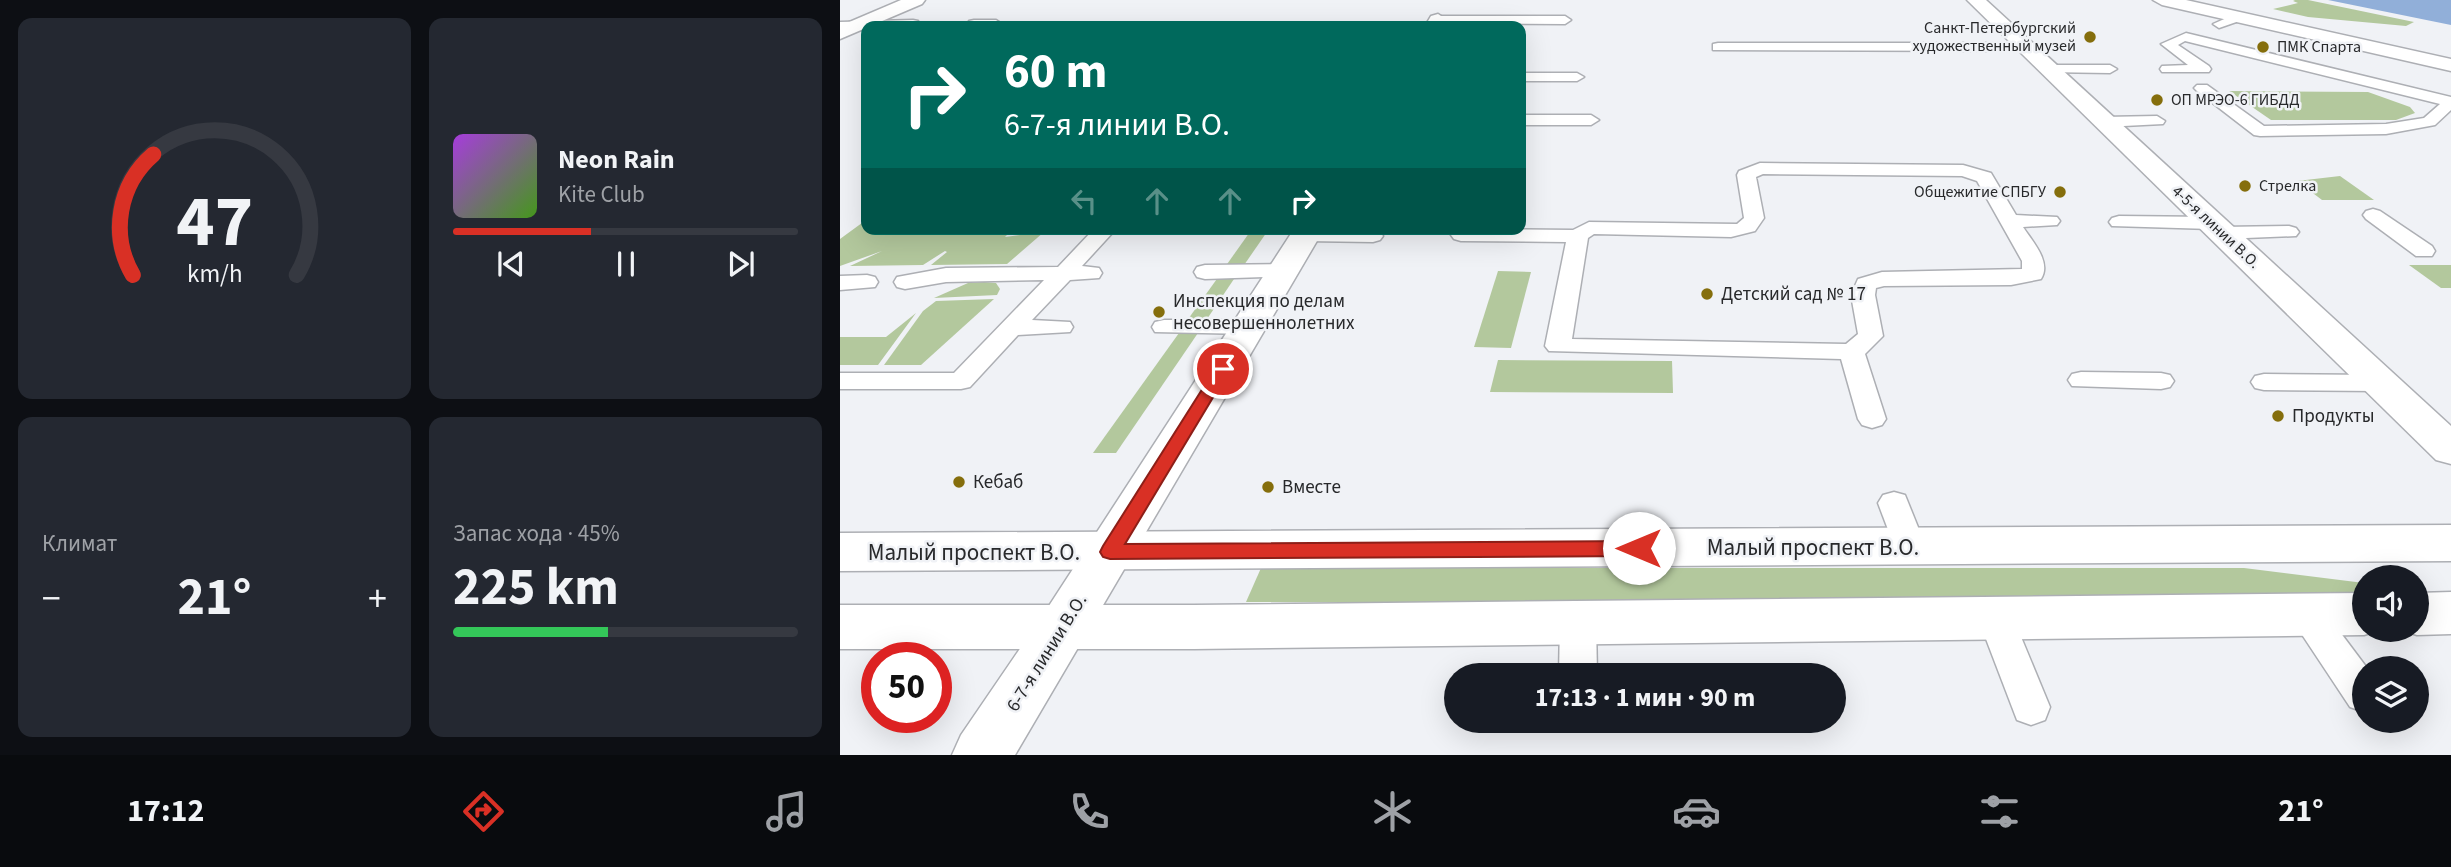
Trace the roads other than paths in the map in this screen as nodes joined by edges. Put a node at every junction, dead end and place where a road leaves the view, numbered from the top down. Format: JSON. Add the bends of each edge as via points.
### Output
{"nodes":[{"id":1,"x":2162,"y":0,"type":"edge"},
{"id":2,"x":2198,"y":0,"type":"edge"},
{"id":3,"x":924,"y":2,"type":"edge"},
{"id":4,"x":1980,"y":2,"type":"edge"},
{"id":5,"x":1565,"y":20,"type":"dead end"},
{"id":6,"x":874,"y":21,"type":"edge"},
{"id":7,"x":892,"y":21,"type":"edge"},
{"id":8,"x":1522,"y":21,"type":"edge"},
{"id":9,"x":851,"y":30,"type":"edge"},
{"id":10,"x":840,"y":45,"type":"edge"},
{"id":11,"x":1718,"y":47,"type":"dead end"},
{"id":12,"x":2025,"y":47,"type":"junction"},
{"id":13,"x":2451,"y":55,"type":"edge"},
{"id":14,"x":2451,"y":65,"type":"edge"},
{"id":15,"x":2049,"y":69,"type":"junction"},
{"id":16,"x":2110,"y":69,"type":"dead end"},
{"id":17,"x":2167,"y":69,"type":"dead end"},
{"id":18,"x":1577,"y":77,"type":"dead end"},
{"id":19,"x":1526,"y":78,"type":"edge"},
{"id":20,"x":2202,"y":88,"type":"dead end"},
{"id":21,"x":2451,"y":102,"type":"edge"},
{"id":22,"x":1526,"y":120,"type":"edge"},
{"id":23,"x":1591,"y":120,"type":"dead end"},
{"id":24,"x":2222,"y":120,"type":"dead end"},
{"id":25,"x":2246,"y":120,"type":"junction"},
{"id":26,"x":2157,"y":121,"type":"dead end"},
{"id":27,"x":2104,"y":122,"type":"junction"},
{"id":28,"x":2009,"y":220,"type":"junction"},
{"id":29,"x":2050,"y":221,"type":"dead end"},
{"id":30,"x":2119,"y":222,"type":"dead end"},
{"id":31,"x":2368,"y":223,"type":"dead end"},
{"id":32,"x":2216,"y":228,"type":"junction"},
{"id":33,"x":2289,"y":232,"type":"dead end"},
{"id":34,"x":1100,"y":235,"type":"edge"},
{"id":35,"x":1305,"y":235,"type":"edge"},
{"id":36,"x":1356,"y":235,"type":"edge"},
{"id":37,"x":1461,"y":235,"type":"dead end"},
{"id":38,"x":1373,"y":236,"type":"dead end"},
{"id":39,"x":1578,"y":236,"type":"junction"},
{"id":40,"x":2424,"y":251,"type":"dead end"},
{"id":41,"x":1283,"y":271,"type":"junction"},
{"id":42,"x":1205,"y":272,"type":"dead end"},
{"id":43,"x":1064,"y":273,"type":"junction"},
{"id":44,"x":1091,"y":273,"type":"dead end"},
{"id":45,"x":867,"y":282,"type":"dead end"},
{"id":46,"x":905,"y":282,"type":"dead end"},
{"id":47,"x":840,"y":283,"type":"edge"},
{"id":48,"x":1012,"y":327,"type":"junction"},
{"id":49,"x":1061,"y":327,"type":"dead end"},
{"id":50,"x":1164,"y":327,"type":"dead end"},
{"id":51,"x":1249,"y":327,"type":"junction"},
{"id":52,"x":1852,"y":352,"type":"junction"},
{"id":53,"x":2081,"y":380,"type":"dead end"},
{"id":54,"x":840,"y":381,"type":"edge"},
{"id":55,"x":2161,"y":381,"type":"dead end"},
{"id":56,"x":2264,"y":382,"type":"dead end"},
{"id":57,"x":2379,"y":383,"type":"junction"},
{"id":58,"x":1872,"y":419,"type":"dead end"},
{"id":59,"x":2451,"y":450,"type":"edge"},
{"id":60,"x":1894,"y":503,"type":"dead end"},
{"id":61,"x":2451,"y":543,"type":"edge"},
{"id":62,"x":1910,"y":547,"type":"junction"},
{"id":63,"x":840,"y":552,"type":"edge"},
{"id":64,"x":1110,"y":552,"type":"junction"},
{"id":65,"x":2451,"y":613,"type":"edge"},
{"id":66,"x":2307,"y":614,"type":"junction"},
{"id":67,"x":2352,"y":614,"type":"edge"},
{"id":68,"x":2429,"y":614,"type":"edge"},
{"id":69,"x":1996,"y":618,"type":"junction"},
{"id":70,"x":1578,"y":622,"type":"junction"},
{"id":71,"x":840,"y":627,"type":"edge"},
{"id":72,"x":1064,"y":628,"type":"junction"},
{"id":73,"x":1578,"y":663,"type":"edge"},
{"id":74,"x":2352,"y":678,"type":"edge"},
{"id":75,"x":2031,"y":707,"type":"dead end"},
{"id":76,"x":982,"y":755,"type":"edge"}],
"edges":[{"from":1,"to":14,"type":"main road","via":[[2228,20]]},
{"from":2,"to":13,"type":"main road"},
{"from":3,"to":6,"type":"main road"},
{"from":3,"to":7,"type":"main road"},
{"from":4,"to":12,"type":"main road","name":"4-5-я линии В.О."},
{"from":5,"to":8,"type":"lane"},
{"from":9,"to":10,"type":"main road"},
{"from":11,"to":12,"type":"lane"},
{"from":12,"to":15,"type":"main road","name":"4-5-я линии В.О."},
{"from":15,"to":16,"type":"lane"},
{"from":15,"to":27,"type":"main road","name":"4-5-я линии В.О."},
{"from":17,"to":21,"type":"lane","via":[[2204,69],[2168,44],[2190,35]]},
{"from":18,"to":19,"type":"lane"},
{"from":20,"to":25,"type":"lane"},
{"from":21,"to":25,"type":"lane","via":[[2429,122],[2386,129],[2260,131]]},
{"from":22,"to":23,"type":"lane"},
{"from":24,"to":25,"type":"lane"},
{"from":26,"to":27,"type":"lane"},
{"from":27,"to":32,"type":"main road","name":"4-5-я линии В.О."},
{"from":28,"to":29,"type":"lane"},
{"from":28,"to":39,"type":"lane","via":[[1984,177],[1963,171],[1760,168],[1746,175],[1754,218],[1745,228],[1589,228]]},
{"from":28,"to":52,"type":"lane","via":[[2033,261],[2033,274],[1882,279],[1866,284],[1863,295],[1871,336]]},
{"from":30,"to":32,"type":"lane"},
{"from":31,"to":40,"type":"lane","via":[[2397,232]]},
{"from":32,"to":33,"type":"lane"},
{"from":32,"to":57,"type":"main road","name":"4-5-я линии В.О."},
{"from":34,"to":43,"type":"lane"},
{"from":35,"to":41,"type":"main road","name":"6-7-я линии В.О."},
{"from":36,"to":38,"type":"lane"},
{"from":37,"to":39,"type":"lane"},
{"from":39,"to":52,"type":"lane","via":[[1558,346]]},
{"from":41,"to":42,"type":"lane"},
{"from":41,"to":51,"type":"main road","name":"6-7-я линии В.О."},
{"from":43,"to":44,"type":"lane"},
{"from":43,"to":46,"type":"lane","via":[[946,275]]},
{"from":43,"to":48,"type":"lane"},
{"from":45,"to":47,"type":"lane"},
{"from":48,"to":49,"type":"lane"},
{"from":48,"to":54,"type":"lane","via":[[961,381]]},
{"from":50,"to":51,"type":"lane"},
{"from":51,"to":64,"type":"main road","name":"6-7-я линии В.О."},
{"from":52,"to":58,"type":"lane"},
{"from":53,"to":55,"type":"lane"},
{"from":56,"to":57,"type":"lane"},
{"from":57,"to":59,"type":"main road","name":"4-5-я линии В.О."},
{"from":60,"to":62,"type":"lane"},
{"from":61,"to":62,"type":"main road","name":"Малый проспект В.О."},
{"from":62,"to":64,"type":"main road","name":"Малый проспект В.О."},
{"from":63,"to":64,"type":"main road","name":"Малый проспект В.О."},
{"from":64,"to":72,"type":"main road","name":"6-7-я линии В.О."},
{"from":65,"to":68,"type":"main road"},
{"from":66,"to":67,"type":"main road"},
{"from":66,"to":69,"type":"main road"},
{"from":66,"to":74,"type":"lane"},
{"from":69,"to":70,"type":"main road"},
{"from":69,"to":75,"type":"lane"},
{"from":70,"to":72,"type":"main road"},
{"from":70,"to":73,"type":"lane"},
{"from":71,"to":72,"type":"main road"},
{"from":72,"to":76,"type":"main road","name":"6-7-я линии В.О."}]}
